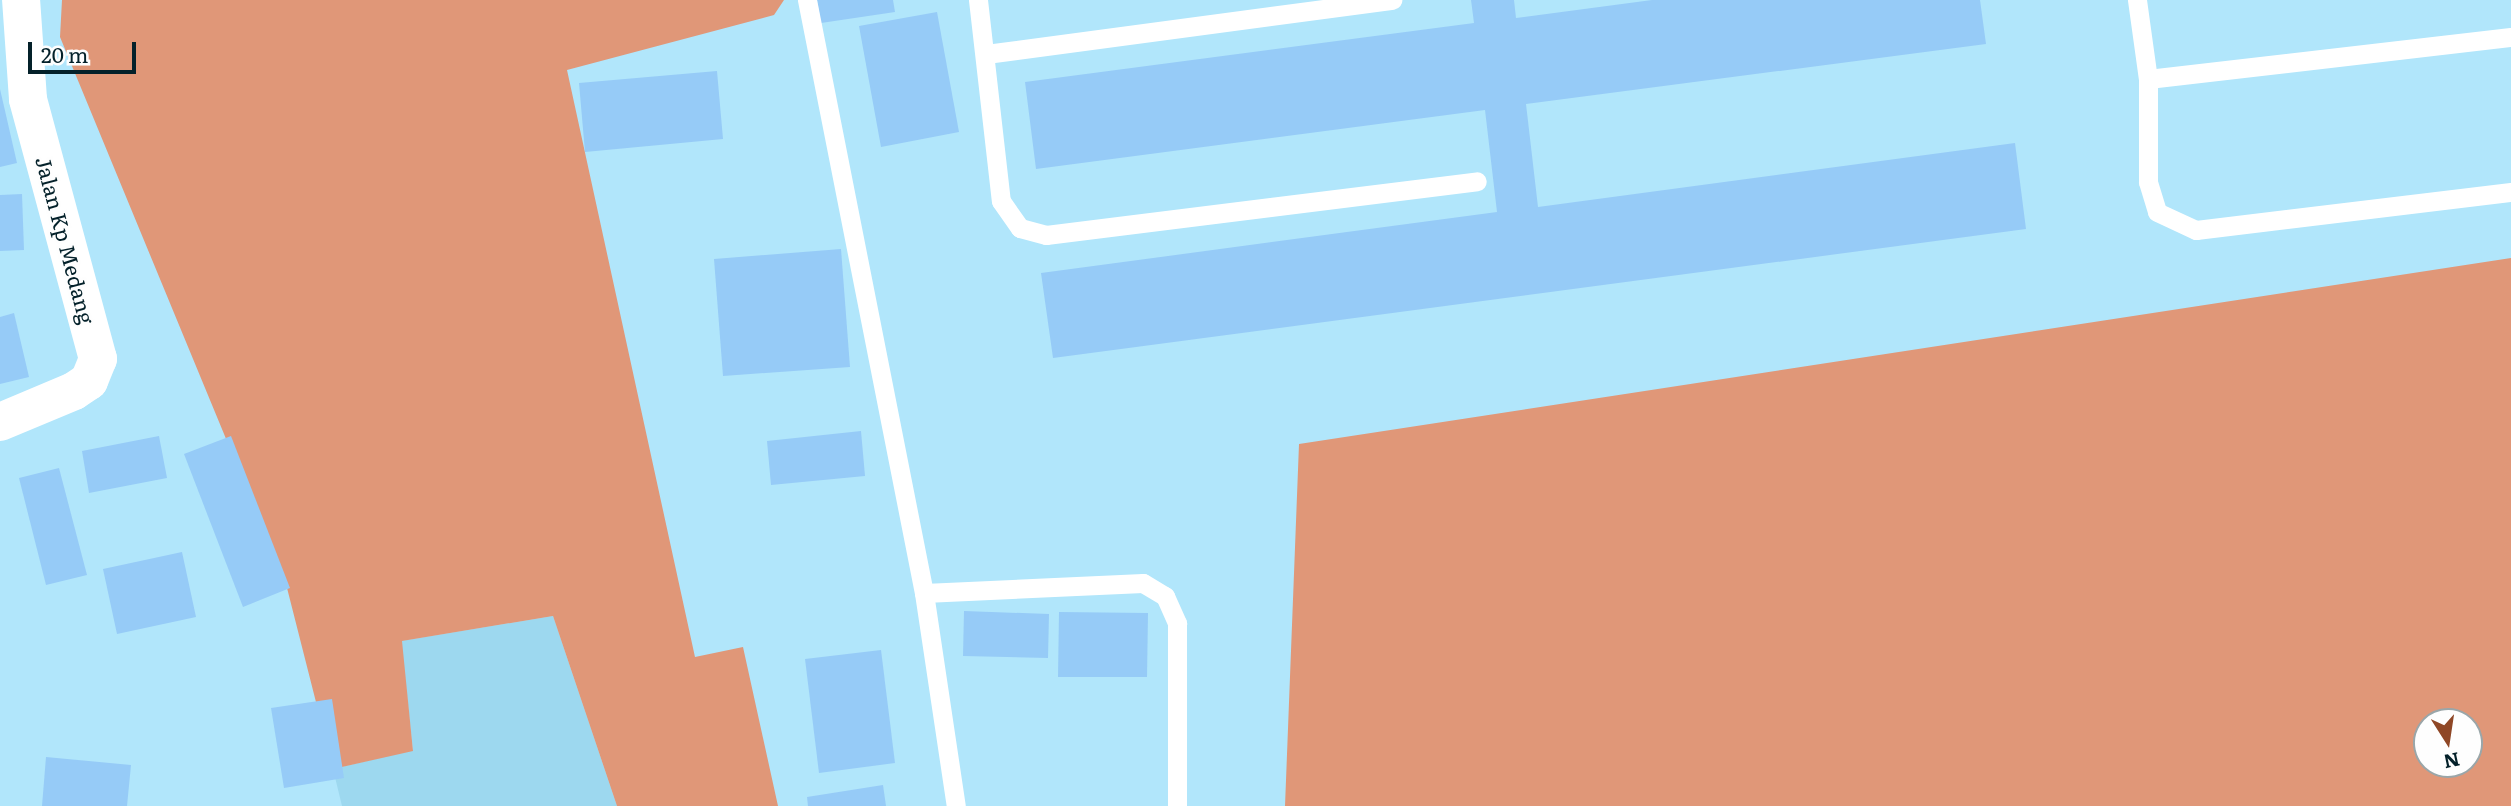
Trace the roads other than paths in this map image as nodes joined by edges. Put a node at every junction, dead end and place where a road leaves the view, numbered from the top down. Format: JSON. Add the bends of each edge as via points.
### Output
{"nodes":[{"id":1,"x":807,"y":0,"type":"edge"},
{"id":2,"x":978,"y":0,"type":"edge"},
{"id":3,"x":1392,"y":0,"type":"edge"},
{"id":4,"x":2137,"y":0,"type":"edge"},
{"id":5,"x":14,"y":10,"type":"edge"},
{"id":6,"x":2511,"y":37,"type":"edge"},
{"id":7,"x":986,"y":54,"type":"junction"},
{"id":8,"x":2148,"y":79,"type":"junction"},
{"id":9,"x":1477,"y":181,"type":"dead end"},
{"id":10,"x":2511,"y":191,"type":"edge"},
{"id":11,"x":0,"y":422,"type":"edge"},
{"id":12,"x":924,"y":593,"type":"junction"},
{"id":13,"x":956,"y":806,"type":"edge"},
{"id":14,"x":1177,"y":806,"type":"edge"}],
"edges":[{"from":1,"to":12,"type":"lane"},
{"from":2,"to":7,"type":"lane"},
{"from":3,"to":7,"type":"lane"},
{"from":4,"to":8,"type":"lane"},
{"from":5,"to":11,"type":"street","name":"Jalan Kp Medang","via":[[28,99],[99,359],[89,381],[74,391]]},
{"from":6,"to":8,"type":"lane"},
{"from":7,"to":9,"type":"lane","via":[[1001,201],[1020,228],[1046,235]]},
{"from":8,"to":10,"type":"lane","via":[[2148,181],[2157,212],[2196,230]]},
{"from":12,"to":13,"type":"lane"},
{"from":12,"to":14,"type":"lane","via":[[1143,583],[1165,596],[1177,623]]}]}
